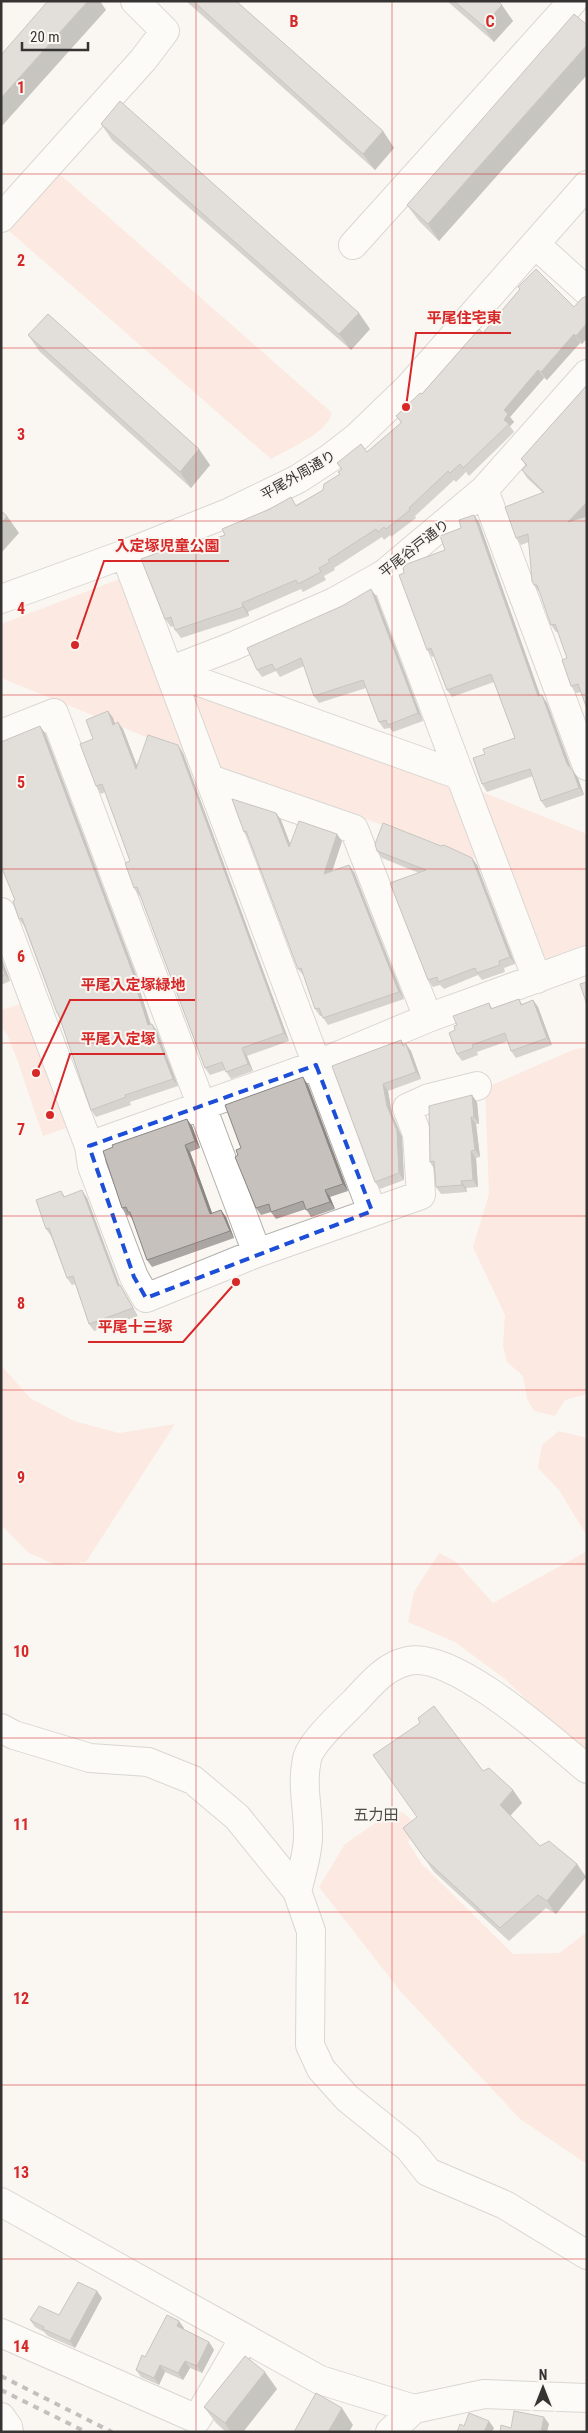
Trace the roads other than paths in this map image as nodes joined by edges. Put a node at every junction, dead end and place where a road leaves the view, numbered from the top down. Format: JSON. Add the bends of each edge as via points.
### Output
{"nodes":[{"id":1,"x":135,"y":1,"type":"edge"},
{"id":2,"x":573,"y":1,"type":"edge"},
{"id":3,"x":587,"y":185,"type":"edge"},
{"id":4,"x":1,"y":218,"type":"edge"},
{"id":5,"x":352,"y":244,"type":"dead end"},
{"id":6,"x":535,"y":244,"type":"junction"},
{"id":7,"x":587,"y":291,"type":"edge"},
{"id":8,"x":587,"y":374,"type":"edge"},
{"id":9,"x":484,"y":490,"type":"junction"},
{"id":10,"x":125,"y":554,"type":"junction"},
{"id":11,"x":384,"y":574,"type":"junction"},
{"id":12,"x":1,"y":599,"type":"edge"},
{"id":13,"x":169,"y":671,"type":"junction"},
{"id":14,"x":1,"y":734,"type":"edge"},
{"id":15,"x":587,"y":766,"type":"edge"},
{"id":16,"x":459,"y":775,"type":"junction"},
{"id":17,"x":210,"y":779,"type":"junction"},
{"id":18,"x":1,"y":912,"type":"edge"},
{"id":19,"x":587,"y":960,"type":"edge"},
{"id":20,"x":537,"y":979,"type":"junction"},
{"id":21,"x":428,"y":1018,"type":"junction"},
{"id":22,"x":316,"y":1065,"type":"junction"},
{"id":23,"x":477,"y":1086,"type":"dead end"},
{"id":24,"x":201,"y":1107,"type":"junction"},
{"id":25,"x":89,"y":1146,"type":"junction"},
{"id":26,"x":372,"y":1211,"type":"junction"},
{"id":27,"x":257,"y":1253,"type":"junction"},
{"id":28,"x":1,"y":1728,"type":"edge"},
{"id":29,"x":587,"y":1769,"type":"edge"},
{"id":30,"x":297,"y":1891,"type":"junction"},
{"id":31,"x":1,"y":2202,"type":"edge"},
{"id":32,"x":587,"y":2255,"type":"edge"},
{"id":33,"x":1,"y":2333,"type":"edge"},
{"id":34,"x":244,"y":2338,"type":"junction"},
{"id":35,"x":584,"y":2405,"type":"edge"},
{"id":36,"x":414,"y":2410,"type":"junction"},
{"id":37,"x":1,"y":2417,"type":"edge"},
{"id":38,"x":9,"y":2432,"type":"edge"},
{"id":39,"x":390,"y":2432,"type":"edge"}],
"edges":[{"from":1,"to":4,"type":"street","via":[[165,31],[143,60]]},
{"from":2,"to":5,"type":"street"},
{"from":3,"to":6,"type":"street","name":"平尾外周通り"},
{"from":6,"to":7,"type":"street"},
{"from":6,"to":10,"type":"street","name":"平尾外周通り","via":[[409,387],[330,458],[298,479],[228,513]]},
{"from":8,"to":9,"type":"street","name":"平尾谷戸通り"},
{"from":9,"to":11,"type":"street","name":"平尾谷戸通り"},
{"from":9,"to":15,"type":"street"},
{"from":10,"to":12,"type":"street","name":"平尾外周通り"},
{"from":10,"to":13,"type":"street"},
{"from":11,"to":13,"type":"street","name":"平尾谷戸通り","via":[[334,602],[231,648]]},
{"from":11,"to":16,"type":"street"},
{"from":13,"to":16,"type":"street"},
{"from":13,"to":17,"type":"street"},
{"from":14,"to":24,"type":"street","via":[[54,713]]},
{"from":16,"to":20,"type":"street"},
{"from":17,"to":21,"type":"street","via":[[354,830]]},
{"from":17,"to":22,"type":"street"},
{"from":18,"to":25,"type":"street"},
{"from":19,"to":20,"type":"street"},
{"from":20,"to":21,"type":"street"},
{"from":21,"to":22,"type":"street"},
{"from":22,"to":24,"type":"street"},
{"from":22,"to":26,"type":"street"},
{"from":23,"to":26,"type":"street","via":[[429,1098],[406,1108],[417,1134],[421,1195]]},
{"from":24,"to":25,"type":"street"},
{"from":24,"to":27,"type":"street"},
{"from":25,"to":27,"type":"street","via":[[92,1166],[134,1277],[146,1298]]},
{"from":26,"to":27,"type":"street"},
{"from":28,"to":30,"type":"street","via":[[90,1758],[148,1762],[193,1780],[237,1818]]},
{"from":29,"to":30,"type":"street","via":[[531,1722],[453,1670],[426,1660],[409,1660],[385,1670],[325,1732],[307,1757],[304,1790],[308,1837]]},
{"from":30,"to":32,"type":"street","via":[[311,1932],[310,2045],[321,2069],[347,2098],[409,2148],[428,2172],[505,2205]]},
{"from":31,"to":34,"type":"street"},
{"from":33,"to":34,"type":"street","via":[[197,2419]]},
{"from":34,"to":36,"type":"street","via":[[320,2380]]},
{"from":35,"to":36,"type":"street","via":[[484,2394]]},
{"from":36,"to":39,"type":"street"},
{"from":37,"to":38,"type":"street"}]}
